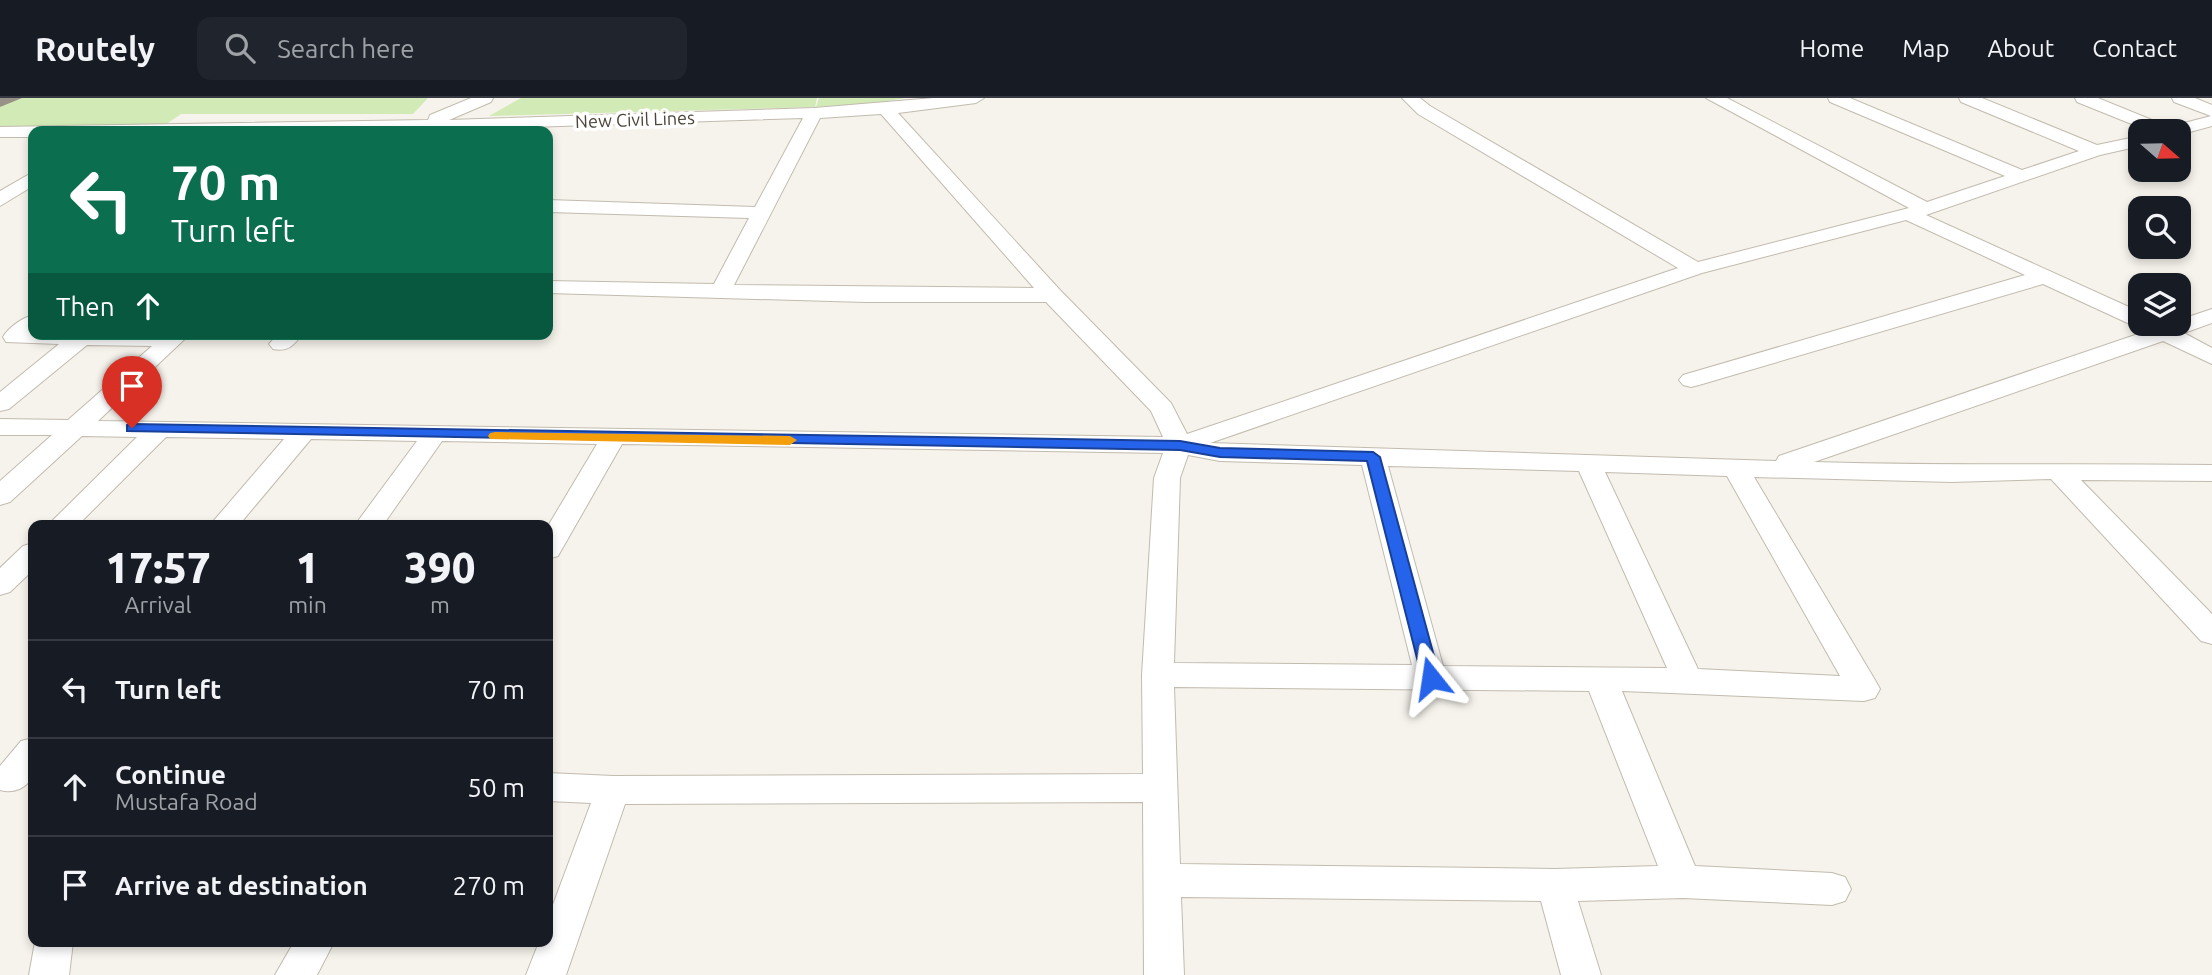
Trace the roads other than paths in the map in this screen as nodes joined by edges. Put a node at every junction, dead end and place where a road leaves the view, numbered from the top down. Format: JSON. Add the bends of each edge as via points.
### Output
{"nodes":[{"id":1,"x":455,"y":98,"type":"edge"},
{"id":2,"x":485,"y":98,"type":"edge"},
{"id":3,"x":975,"y":98,"type":"edge"},
{"id":4,"x":1410,"y":98,"type":"edge"},
{"id":5,"x":1714,"y":98,"type":"edge"},
{"id":6,"x":1836,"y":98,"type":"edge"},
{"id":7,"x":1967,"y":98,"type":"edge"},
{"id":8,"x":2083,"y":98,"type":"edge"},
{"id":9,"x":2180,"y":98,"type":"edge"},
{"id":10,"x":885,"y":109,"type":"junction"},
{"id":11,"x":2212,"y":111,"type":"edge"},
{"id":12,"x":814,"y":113,"type":"junction"},
{"id":13,"x":436,"y":119,"type":"junction"},
{"id":14,"x":2135,"y":119,"type":"edge"},
{"id":15,"x":2212,"y":121,"type":"edge"},
{"id":16,"x":415,"y":126,"type":"edge"},
{"id":17,"x":482,"y":126,"type":"edge"},
{"id":18,"x":2191,"y":127,"type":"edge"},
{"id":19,"x":28,"y":131,"type":"edge"},
{"id":20,"x":0,"y":132,"type":"edge"},
{"id":21,"x":2128,"y":144,"type":"edge"},
{"id":22,"x":2095,"y":151,"type":"junction"},
{"id":23,"x":2021,"y":176,"type":"junction"},
{"id":24,"x":28,"y":181,"type":"edge"},
{"id":25,"x":0,"y":200,"type":"edge"},
{"id":26,"x":553,"y":206,"type":"edge"},
{"id":27,"x":1916,"y":211,"type":"junction"},
{"id":28,"x":761,"y":213,"type":"junction"},
{"id":29,"x":1695,"y":269,"type":"junction"},
{"id":30,"x":2046,"y":276,"type":"junction"},
{"id":31,"x":553,"y":287,"type":"edge"},
{"id":32,"x":716,"y":291,"type":"junction"},
{"id":33,"x":1052,"y":295,"type":"junction"},
{"id":34,"x":2128,"y":314,"type":"edge"},
{"id":35,"x":2212,"y":316,"type":"edge"},
{"id":36,"x":2191,"y":321,"type":"edge"},
{"id":37,"x":28,"y":325,"type":"edge"},
{"id":38,"x":2136,"y":336,"type":"edge"},
{"id":39,"x":2173,"y":336,"type":"edge"},
{"id":40,"x":7,"y":337,"type":"edge"},
{"id":41,"x":28,"y":337,"type":"edge"},
{"id":42,"x":78,"y":340,"type":"edge"},
{"id":43,"x":173,"y":340,"type":"edge"},
{"id":44,"x":2212,"y":357,"type":"edge"},
{"id":45,"x":1691,"y":380,"type":"dead end"},
{"id":46,"x":0,"y":404,"type":"edge"},
{"id":47,"x":0,"y":427,"type":"edge"},
{"id":48,"x":77,"y":427,"type":"junction"},
{"id":49,"x":160,"y":429,"type":"junction"},
{"id":50,"x":303,"y":433,"type":"junction"},
{"id":51,"x":434,"y":435,"type":"junction"},
{"id":52,"x":613,"y":438,"type":"junction"},
{"id":53,"x":1180,"y":445,"type":"junction"},
{"id":54,"x":1373,"y":457,"type":"junction"},
{"id":55,"x":1588,"y":463,"type":"junction"},
{"id":56,"x":1735,"y":467,"type":"junction"},
{"id":57,"x":1771,"y":468,"type":"junction"},
{"id":58,"x":2058,"y":471,"type":"junction"},
{"id":59,"x":2212,"y":473,"type":"edge"},
{"id":60,"x":0,"y":496,"type":"edge"},
{"id":61,"x":67,"y":520,"type":"edge"},
{"id":62,"x":228,"y":520,"type":"edge"},
{"id":63,"x":373,"y":520,"type":"edge"},
{"id":64,"x":553,"y":540,"type":"edge"},
{"id":65,"x":28,"y":558,"type":"edge"},
{"id":66,"x":0,"y":585,"type":"edge"},
{"id":67,"x":2212,"y":633,"type":"edge"},
{"id":68,"x":1158,"y":675,"type":"junction"},
{"id":69,"x":1431,"y":678,"type":"junction"},
{"id":70,"x":1601,"y":680,"type":"junction"},
{"id":71,"x":1688,"y":680,"type":"junction"},
{"id":72,"x":28,"y":758,"type":"edge"},
{"id":73,"x":14,"y":779,"type":"edge"},
{"id":74,"x":553,"y":787,"type":"edge"},
{"id":75,"x":1161,"y":788,"type":"junction"},
{"id":76,"x":613,"y":790,"type":"junction"},
{"id":77,"x":1162,"y":880,"type":"junction"},
{"id":78,"x":1683,"y":882,"type":"junction"},
{"id":79,"x":1555,"y":885,"type":"junction"},
{"id":80,"x":1832,"y":889,"type":"dead end"},
{"id":81,"x":53,"y":947,"type":"edge"},
{"id":82,"x":312,"y":947,"type":"edge"},
{"id":83,"x":49,"y":975,"type":"edge"},
{"id":84,"x":295,"y":975,"type":"edge"},
{"id":85,"x":546,"y":975,"type":"edge"},
{"id":86,"x":1164,"y":975,"type":"edge"},
{"id":87,"x":1581,"y":975,"type":"edge"}],
"edges":[{"from":1,"to":13,"type":"street"},
{"from":2,"to":13,"type":"street"},
{"from":3,"to":10,"type":"street","name":"New Civil Lines"},
{"from":4,"to":29,"type":"street"},
{"from":5,"to":27,"type":"street"},
{"from":6,"to":23,"type":"street"},
{"from":7,"to":22,"type":"street"},
{"from":8,"to":14,"type":"street"},
{"from":9,"to":11,"type":"street"},
{"from":10,"to":12,"type":"street","name":"New Civil Lines"},
{"from":10,"to":33,"type":"street"},
{"from":12,"to":17,"type":"street","name":"New Civil Lines"},
{"from":12,"to":28,"type":"street"},
{"from":13,"to":16,"type":"street"},
{"from":15,"to":18,"type":"street"},
{"from":19,"to":20,"type":"street","name":"New Civil Lines"},
{"from":21,"to":22,"type":"street"},
{"from":22,"to":23,"type":"street"},
{"from":23,"to":27,"type":"street"},
{"from":24,"to":25,"type":"street"},
{"from":26,"to":28,"type":"street"},
{"from":27,"to":29,"type":"street"},
{"from":27,"to":30,"type":"street"},
{"from":28,"to":32,"type":"street"},
{"from":29,"to":53,"type":"street"},
{"from":30,"to":34,"type":"street"},
{"from":30,"to":45,"type":"street"},
{"from":31,"to":32,"type":"street"},
{"from":32,"to":33,"type":"street"},
{"from":33,"to":53,"type":"street","via":[[1162,408]]},
{"from":35,"to":36,"type":"street"},
{"from":37,"to":40,"type":"street"},
{"from":38,"to":57,"type":"street"},
{"from":39,"to":44,"type":"street"},
{"from":40,"to":41,"type":"street"},
{"from":42,"to":46,"type":"street"},
{"from":43,"to":48,"type":"street"},
{"from":47,"to":48,"type":"street"},
{"from":48,"to":49,"type":"street"},
{"from":48,"to":60,"type":"street"},
{"from":49,"to":50,"type":"street"},
{"from":49,"to":61,"type":"street"},
{"from":50,"to":51,"type":"street"},
{"from":50,"to":62,"type":"street"},
{"from":51,"to":52,"type":"street"},
{"from":51,"to":63,"type":"street"},
{"from":52,"to":53,"type":"street"},
{"from":52,"to":64,"type":"street"},
{"from":53,"to":54,"type":"street","via":[[1220,453]]},
{"from":53,"to":68,"type":"street","via":[[1167,478]]},
{"from":54,"to":55,"type":"street"},
{"from":54,"to":69,"type":"street"},
{"from":55,"to":56,"type":"street"},
{"from":55,"to":71,"type":"street"},
{"from":56,"to":57,"type":"street"},
{"from":56,"to":71,"type":"street","via":[[1864,689]]},
{"from":57,"to":58,"type":"street","via":[[1952,474]]},
{"from":58,"to":59,"type":"street"},
{"from":58,"to":67,"type":"street"},
{"from":65,"to":66,"type":"street"},
{"from":68,"to":69,"type":"street"},
{"from":68,"to":75,"type":"street"},
{"from":69,"to":70,"type":"street"},
{"from":70,"to":71,"type":"street"},
{"from":70,"to":78,"type":"street"},
{"from":72,"to":73,"type":"street"},
{"from":74,"to":76,"type":"street"},
{"from":75,"to":76,"type":"street"},
{"from":75,"to":77,"type":"street"},
{"from":76,"to":85,"type":"street"},
{"from":77,"to":79,"type":"street"},
{"from":77,"to":86,"type":"street"},
{"from":78,"to":79,"type":"street"},
{"from":78,"to":80,"type":"street"},
{"from":79,"to":87,"type":"street"},
{"from":81,"to":83,"type":"street"},
{"from":82,"to":84,"type":"street"}]}
